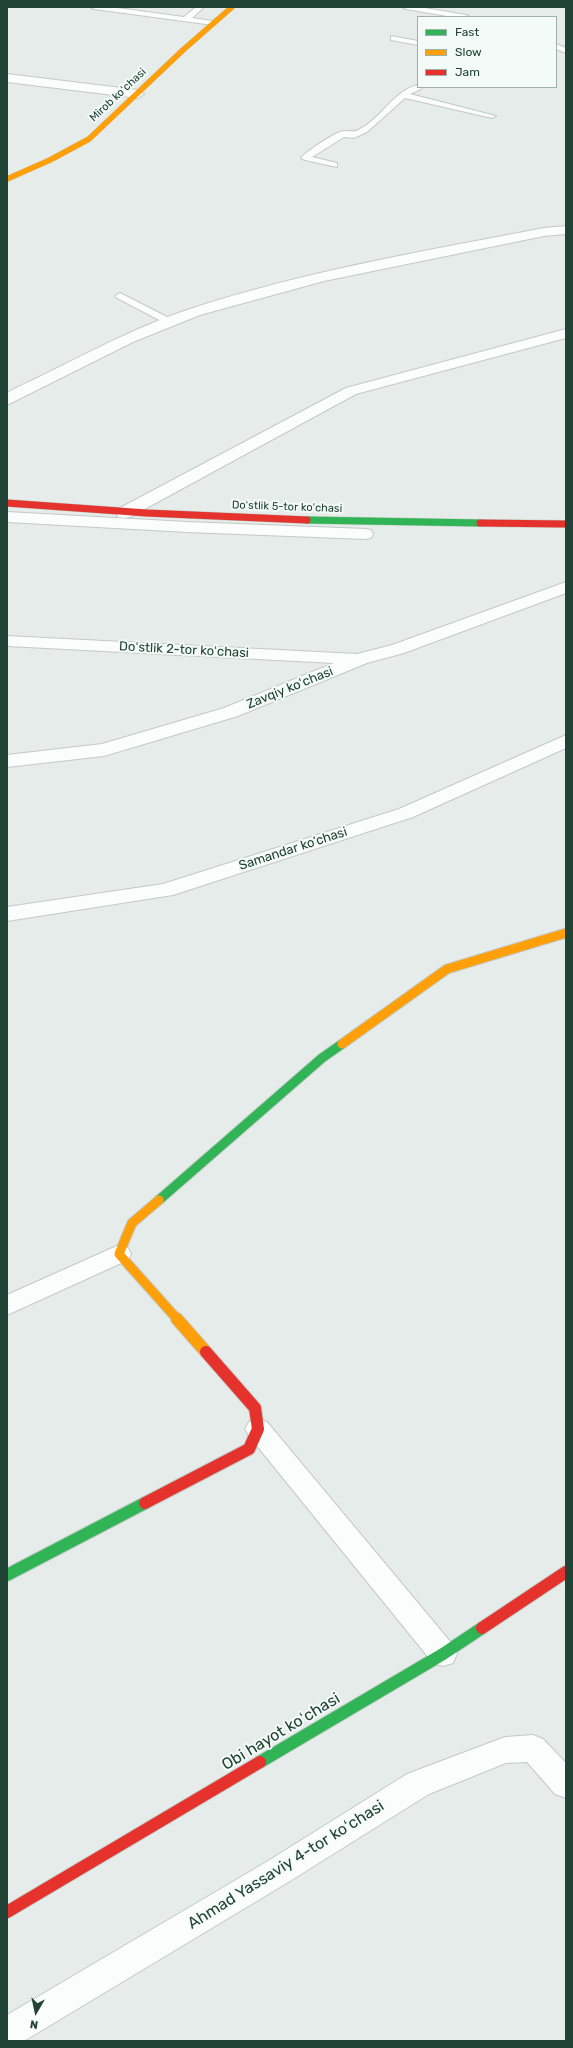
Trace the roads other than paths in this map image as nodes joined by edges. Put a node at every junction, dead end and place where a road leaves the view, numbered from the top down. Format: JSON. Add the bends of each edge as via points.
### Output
{"nodes":[{"id":1,"x":94,"y":7,"type":"edge"},
{"id":2,"x":200,"y":7,"type":"edge"},
{"id":3,"x":232,"y":7,"type":"edge"},
{"id":4,"x":406,"y":7,"type":"edge"},
{"id":5,"x":460,"y":16,"type":"edge"},
{"id":6,"x":186,"y":19,"type":"junction"},
{"id":7,"x":213,"y":23,"type":"junction"},
{"id":8,"x":394,"y":38,"type":"dead end"},
{"id":9,"x":417,"y":42,"type":"edge"},
{"id":10,"x":559,"y":47,"type":"edge"},
{"id":11,"x":566,"y":51,"type":"edge"},
{"id":12,"x":7,"y":78,"type":"edge"},
{"id":13,"x":417,"y":87,"type":"edge"},
{"id":14,"x":138,"y":94,"type":"junction"},
{"id":15,"x":402,"y":95,"type":"junction"},
{"id":16,"x":492,"y":116,"type":"dead end"},
{"id":17,"x":334,"y":165,"type":"dead end"},
{"id":18,"x":7,"y":179,"type":"edge"},
{"id":19,"x":566,"y":230,"type":"edge"},
{"id":20,"x":120,"y":296,"type":"dead end"},
{"id":21,"x":168,"y":321,"type":"junction"},
{"id":22,"x":566,"y":333,"type":"edge"},
{"id":23,"x":7,"y":400,"type":"edge"},
{"id":24,"x":7,"y":503,"type":"edge"},
{"id":25,"x":124,"y":513,"type":"junction"},
{"id":26,"x":7,"y":517,"type":"edge"},
{"id":27,"x":566,"y":524,"type":"edge"},
{"id":28,"x":366,"y":534,"type":"dead end"},
{"id":29,"x":566,"y":587,"type":"edge"},
{"id":30,"x":7,"y":641,"type":"edge"},
{"id":31,"x":361,"y":660,"type":"junction"},
{"id":32,"x":566,"y":741,"type":"edge"},
{"id":33,"x":7,"y":761,"type":"edge"},
{"id":34,"x":7,"y":914,"type":"edge"},
{"id":35,"x":566,"y":933,"type":"edge"},
{"id":36,"x":119,"y":1254,"type":"junction"},
{"id":37,"x":7,"y":1306,"type":"edge"},
{"id":38,"x":258,"y":1429,"type":"junction"},
{"id":39,"x":566,"y":1572,"type":"edge"},
{"id":40,"x":7,"y":1575,"type":"edge"},
{"id":41,"x":443,"y":1654,"type":"junction"},
{"id":42,"x":566,"y":1784,"type":"edge"},
{"id":43,"x":7,"y":1912,"type":"edge"},
{"id":44,"x":7,"y":2033,"type":"edge"}],
"edges":[{"from":1,"to":6,"type":"lane"},
{"from":2,"to":6,"type":"lane"},
{"from":3,"to":7,"type":"street","name":"Mirob koʻchasi"},
{"from":4,"to":5,"type":"lane"},
{"from":6,"to":7,"type":"lane"},
{"from":7,"to":14,"type":"street","name":"Mirob koʻchasi"},
{"from":8,"to":9,"type":"lane"},
{"from":10,"to":11,"type":"lane"},
{"from":12,"to":14,"type":"street"},
{"from":13,"to":15,"type":"lane"},
{"from":14,"to":18,"type":"street","name":"Mirob koʻchasi","via":[[89,139]]},
{"from":15,"to":16,"type":"lane"},
{"from":15,"to":17,"type":"lane","via":[[374,123],[354,135],[342,134],[305,158]]},
{"from":19,"to":21,"type":"street","via":[[423,256],[273,289]]},
{"from":20,"to":21,"type":"lane"},
{"from":21,"to":23,"type":"street"},
{"from":22,"to":25,"type":"street","via":[[351,392]]},
{"from":24,"to":25,"type":"street","name":"Doʻstlik 5-tor koʻchasi"},
{"from":25,"to":27,"type":"street","name":"Doʻstlik 5-tor koʻchasi","via":[[354,522]]},
{"from":26,"to":28,"type":"street"},
{"from":29,"to":31,"type":"street","name":"Zavqiy koʻchasi","via":[[398,649]]},
{"from":30,"to":31,"type":"street","name":"Doʻstlik 2-tor koʻchasi"},
{"from":31,"to":33,"type":"street","name":"Zavqiy koʻchasi","via":[[231,712],[104,750]]},
{"from":32,"to":34,"type":"street","name":"Samandar ko‘chasi","via":[[406,813],[166,890]]},
{"from":35,"to":36,"type":"street","via":[[447,969],[328,1054],[132,1223]]},
{"from":36,"to":37,"type":"street"},
{"from":36,"to":38,"type":"street","via":[[255,1408]]},
{"from":38,"to":40,"type":"street","via":[[250,1449]]},
{"from":38,"to":41,"type":"street"},
{"from":39,"to":41,"type":"street","name":"Obi hayot koʻchasi"},
{"from":41,"to":43,"type":"street","name":"Obi hayot koʻchasi"},
{"from":42,"to":44,"type":"street","name":"Ahmad Yassaviy 4-tor koʻchasi","via":[[533,1748],[505,1750],[418,1784],[280,1871]]}]}
